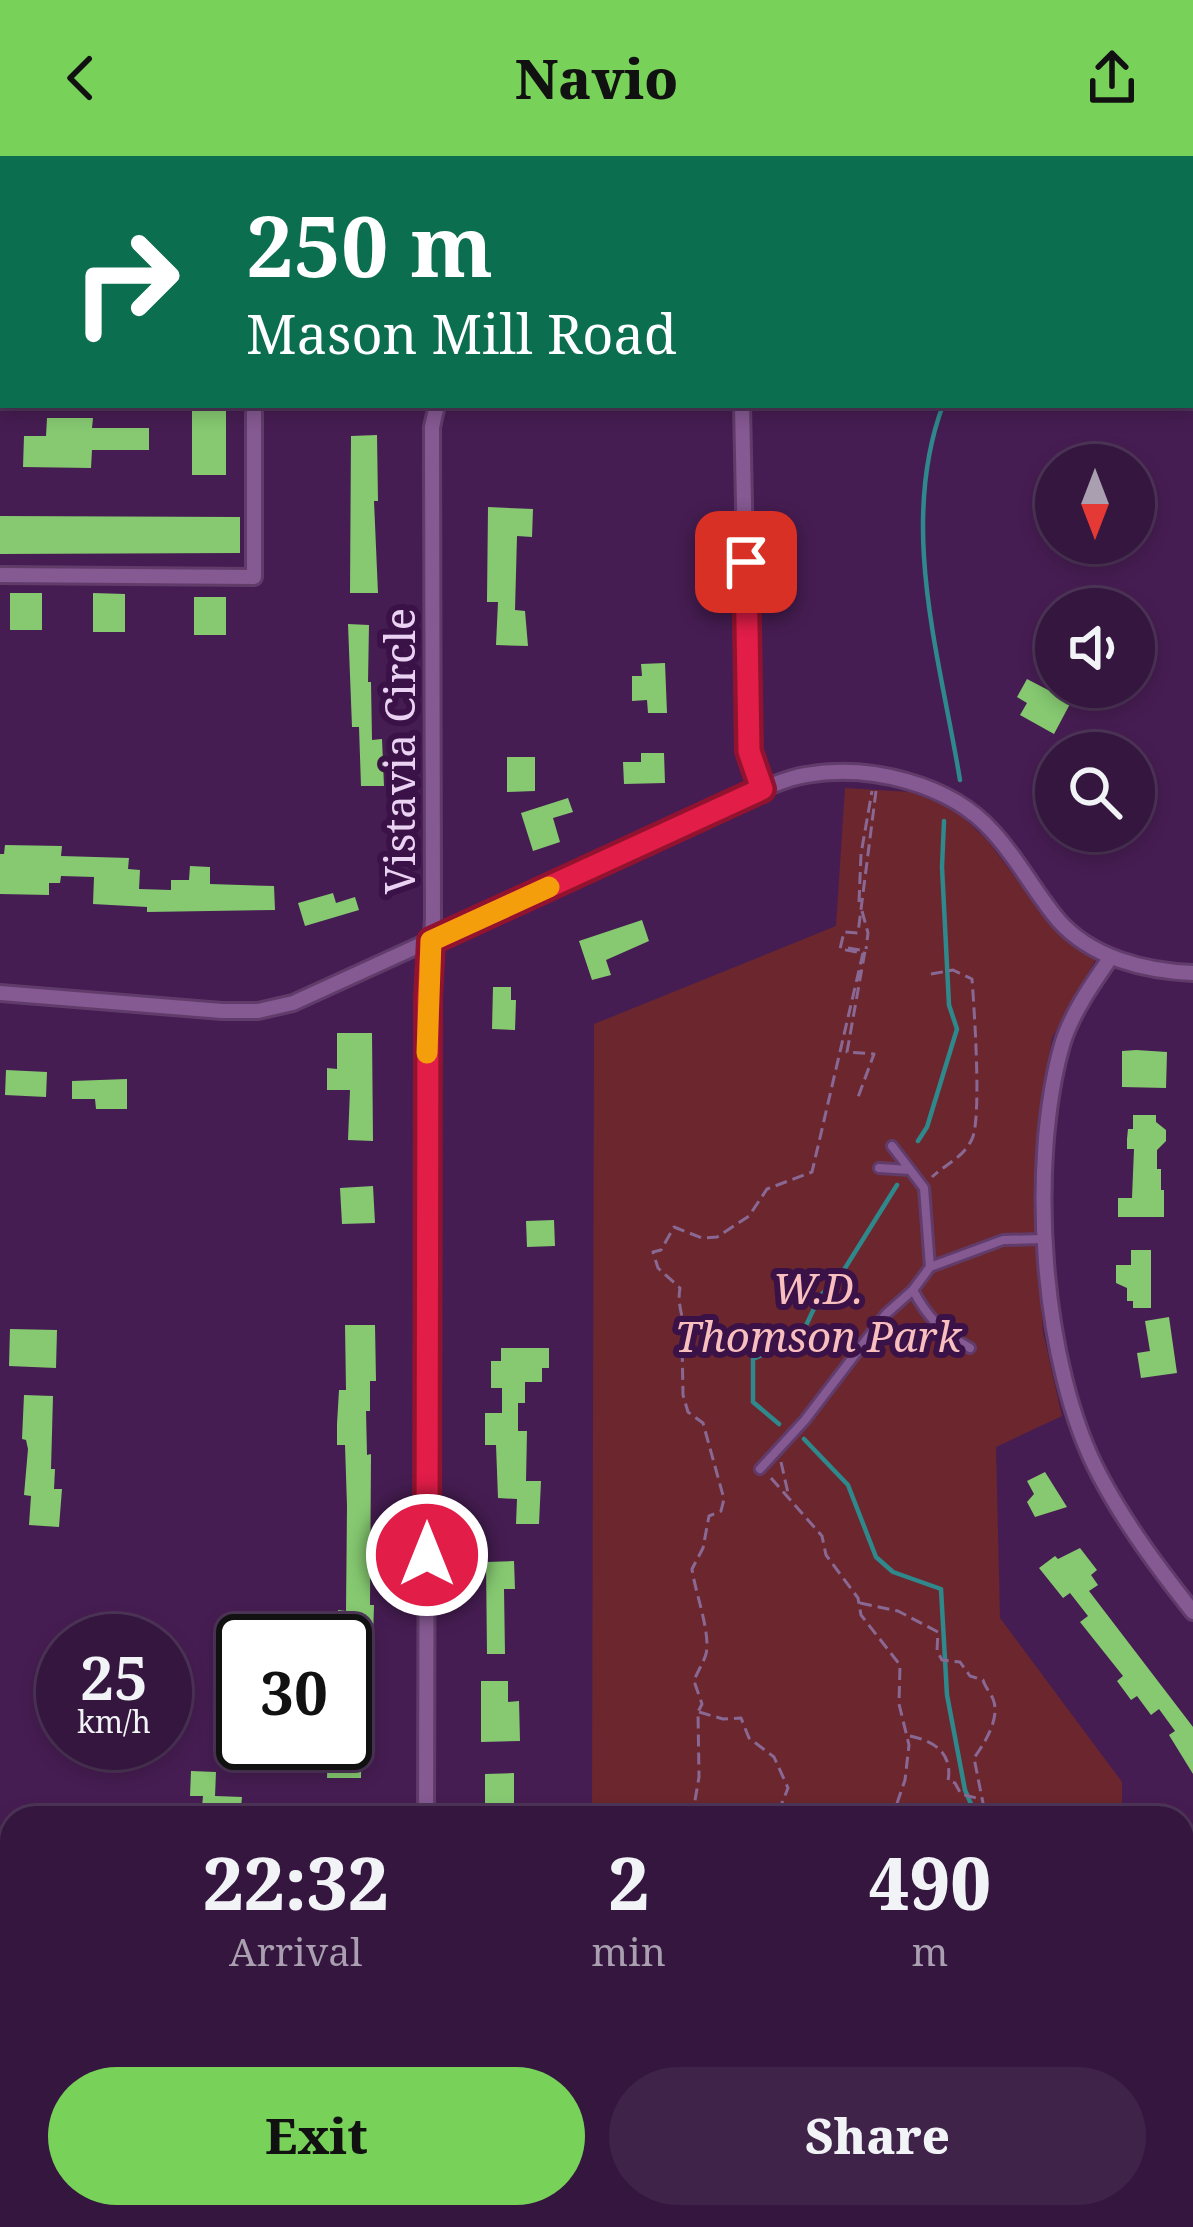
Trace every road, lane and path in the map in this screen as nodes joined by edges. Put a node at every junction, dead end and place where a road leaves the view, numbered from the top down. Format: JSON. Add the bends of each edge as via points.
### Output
{"nodes":[{"id":1,"x":254,"y":408,"type":"edge"},
{"id":2,"x":436,"y":408,"type":"edge"},
{"id":3,"x":742,"y":408,"type":"edge"},
{"id":4,"x":0,"y":575,"type":"edge"},
{"id":5,"x":762,"y":789,"type":"junction"},
{"id":6,"x":874,"y":791,"type":"dead end"},
{"id":7,"x":861,"y":909,"type":"junction"},
{"id":8,"x":431,"y":941,"type":"junction"},
{"id":9,"x":843,"y":947,"type":"dead end"},
{"id":10,"x":865,"y":951,"type":"junction"},
{"id":11,"x":1111,"y":957,"type":"junction"},
{"id":12,"x":1193,"y":973,"type":"edge"},
{"id":13,"x":931,"y":974,"type":"dead end"},
{"id":14,"x":0,"y":993,"type":"edge"},
{"id":15,"x":857,"y":1100,"type":"dead end"},
{"id":16,"x":892,"y":1146,"type":"dead end"},
{"id":17,"x":879,"y":1168,"type":"dead end"},
{"id":18,"x":910,"y":1170,"type":"junction"},
{"id":19,"x":924,"y":1188,"type":"junction"},
{"id":20,"x":1047,"y":1239,"type":"junction"},
{"id":21,"x":930,"y":1268,"type":"junction"},
{"id":22,"x":913,"y":1290,"type":"junction"},
{"id":23,"x":970,"y":1348,"type":"dead end"},
{"id":24,"x":777,"y":1451,"type":"junction"},
{"id":25,"x":760,"y":1469,"type":"joint"},
{"id":26,"x":788,"y":1495,"type":"junction"},
{"id":27,"x":859,"y":1602,"type":"junction"},
{"id":28,"x":1193,"y":1612,"type":"edge"},
{"id":29,"x":698,"y":1712,"type":"junction"},
{"id":30,"x":908,"y":1736,"type":"junction"},
{"id":31,"x":979,"y":1799,"type":"junction"},
{"id":32,"x":426,"y":1806,"type":"edge"},
{"id":33,"x":694,"y":1806,"type":"edge"},
{"id":34,"x":781,"y":1806,"type":"edge"},
{"id":35,"x":896,"y":1806,"type":"edge"},
{"id":36,"x":982,"y":1806,"type":"edge"}],
"edges":[{"from":1,"to":4,"type":"street","via":[[254,578]]},
{"from":2,"to":8,"type":"street","name":"Vistavia Circle"},
{"from":3,"to":5,"type":"street","via":[[749,751]]},
{"from":5,"to":8,"type":"street"},
{"from":5,"to":11,"type":"street","via":[[854,772],[952,800],[993,831],[1060,922]]},
{"from":6,"to":7,"type":"path","via":[[861,854]]},
{"from":7,"to":10,"type":"path"},
{"from":7,"to":29,"type":"path","via":[[858,933],[844,932],[840,949],[863,953],[812,1172],[767,1189],[732,1230],[702,1238],[674,1228],[652,1252],[680,1288],[683,1395],[703,1423],[724,1499],[709,1516],[692,1569],[707,1648],[694,1678]]},
{"from":8,"to":14,"type":"street","via":[[293,1004],[258,1011]]},
{"from":8,"to":32,"type":"street","name":"Vistavia Circle"},
{"from":9,"to":10,"type":"path"},
{"from":10,"to":15,"type":"path","via":[[848,1052],[877,1054]]},
{"from":11,"to":12,"type":"street"},
{"from":11,"to":20,"type":"street","via":[[1062,1042],[1048,1122]]},
{"from":13,"to":19,"type":"path","via":[[952,970],[972,980],[976,1132]]},
{"from":16,"to":18,"type":"lane"},
{"from":17,"to":18,"type":"lane"},
{"from":18,"to":19,"type":"lane"},
{"from":19,"to":21,"type":"lane"},
{"from":20,"to":21,"type":"lane","via":[[1003,1240]]},
{"from":20,"to":28,"type":"street","via":[[1053,1334],[1068,1398],[1098,1473]]},
{"from":21,"to":22,"type":"lane"},
{"from":22,"to":23,"type":"lane","via":[[925,1314]]},
{"from":22,"to":24,"type":"lane"},
{"from":24,"to":25,"type":"lane"},
{"from":24,"to":26,"type":"path"},
{"from":25,"to":26,"type":"path"},
{"from":26,"to":27,"type":"path"},
{"from":27,"to":30,"type":"path","via":[[900,1665]]},
{"from":27,"to":31,"type":"path","via":[[938,1632],[942,1660],[980,1677],[994,1700],[991,1728],[974,1759]]},
{"from":29,"to":33,"type":"path"},
{"from":29,"to":34,"type":"path","via":[[741,1718],[749,1738],[774,1757],[788,1788]]},
{"from":30,"to":31,"type":"path","via":[[933,1742],[944,1752],[948,1781]]},
{"from":30,"to":35,"type":"path"},
{"from":31,"to":36,"type":"path"}]}
